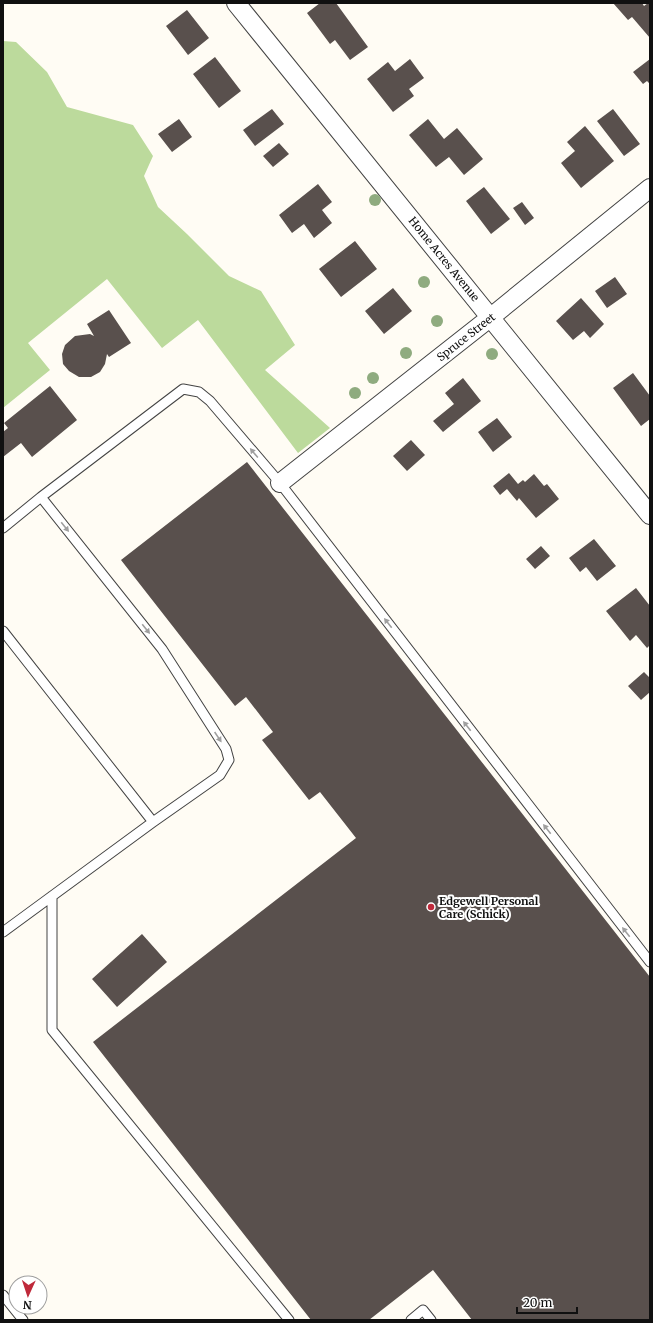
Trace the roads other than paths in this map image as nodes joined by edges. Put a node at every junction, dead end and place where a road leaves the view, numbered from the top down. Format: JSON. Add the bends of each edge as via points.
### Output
{"nodes":[{"id":1,"x":236,"y":3,"type":"edge"},
{"id":2,"x":650,"y":188,"type":"edge"},
{"id":3,"x":491,"y":317,"type":"junction"},
{"id":4,"x":280,"y":482,"type":"junction"},
{"id":5,"x":41,"y":497,"type":"junction"},
{"id":6,"x":650,"y":515,"type":"edge"},
{"id":7,"x":3,"y":528,"type":"edge"},
{"id":8,"x":3,"y":631,"type":"edge"},
{"id":9,"x":153,"y":822,"type":"junction"},
{"id":10,"x":52,"y":896,"type":"junction"},
{"id":11,"x":3,"y":932,"type":"edge"},
{"id":12,"x":650,"y":962,"type":"edge"},
{"id":13,"x":3,"y":1295,"type":"edge"},
{"id":14,"x":23,"y":1320,"type":"edge"},
{"id":15,"x":289,"y":1320,"type":"edge"},
{"id":16,"x":411,"y":1320,"type":"edge"},
{"id":17,"x":431,"y":1320,"type":"edge"}],
"edges":[{"from":1,"to":3,"type":"street","name":"Home Acres Avenue"},
{"from":2,"to":3,"type":"street","name":"Spruce Street"},
{"from":3,"to":4,"type":"street","name":"Spruce Street"},
{"from":3,"to":6,"type":"street","name":"Home Acres Avenue"},
{"from":4,"to":5,"type":"lane","one_way":true,"via":[[210,401],[200,392],[183,389]]},
{"from":12,"to":4,"type":"lane","one_way":true},
{"from":5,"to":7,"type":"lane"},
{"from":5,"to":9,"type":"lane","one_way":true,"via":[[162,649],[226,749],[229,760],[220,775]]},
{"from":8,"to":9,"type":"lane"},
{"from":9,"to":10,"type":"lane"},
{"from":10,"to":11,"type":"lane"},
{"from":10,"to":15,"type":"lane","via":[[52,1030]]},
{"from":13,"to":14,"type":"lane"},
{"from":16,"to":17,"type":"lane","via":[[423,1310]]}]}
